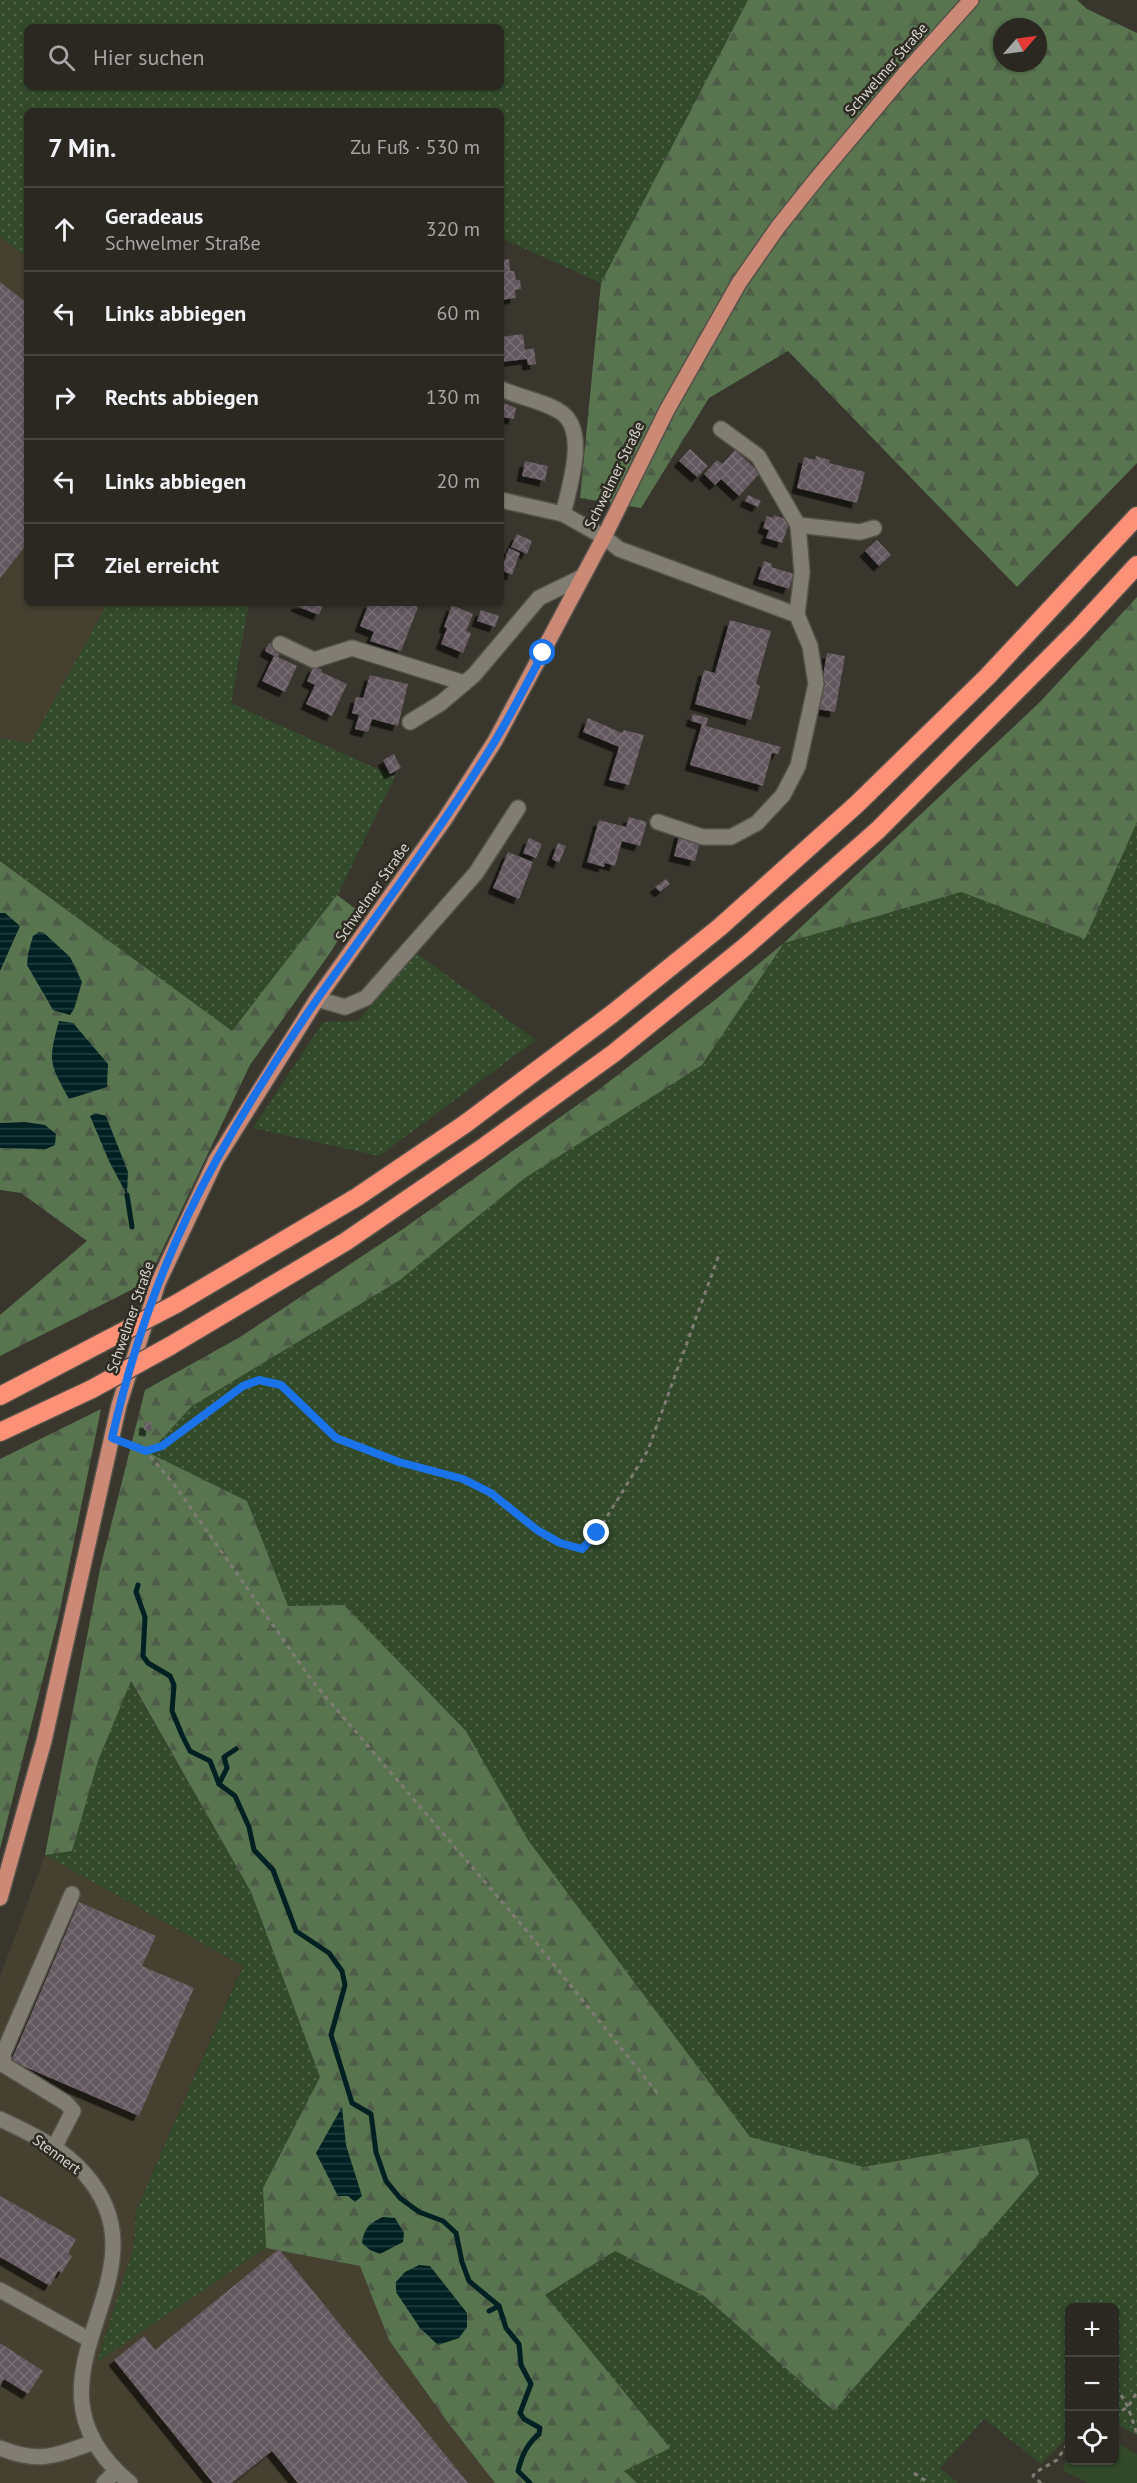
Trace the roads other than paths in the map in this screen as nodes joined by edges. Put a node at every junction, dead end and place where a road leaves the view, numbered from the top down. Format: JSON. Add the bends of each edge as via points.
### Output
{"nodes":[{"id":1,"x":971,"y":0,"type":"edge"},
{"id":2,"x":504,"y":390,"type":"edge"},
{"id":3,"x":721,"y":429,"type":"dead end"},
{"id":4,"x":504,"y":501,"type":"edge"},
{"id":5,"x":563,"y":514,"type":"junction"},
{"id":6,"x":1137,"y":516,"type":"edge"},
{"id":7,"x":798,"y":525,"type":"junction"},
{"id":8,"x":874,"y":528,"type":"dead end"},
{"id":9,"x":604,"y":537,"type":"junction"},
{"id":10,"x":1137,"y":564,"type":"edge"},
{"id":11,"x":582,"y":577,"type":"junction"},
{"id":12,"x":797,"y":615,"type":"junction"},
{"id":13,"x":280,"y":644,"type":"dead end"},
{"id":14,"x":464,"y":683,"type":"junction"},
{"id":15,"x":410,"y":722,"type":"dead end"},
{"id":16,"x":518,"y":808,"type":"dead end"},
{"id":17,"x":657,"y":822,"type":"dead end"},
{"id":18,"x":317,"y":999,"type":"junction"},
{"id":19,"x":0,"y":1396,"type":"edge"},
{"id":20,"x":0,"y":1432,"type":"edge"},
{"id":21,"x":72,"y":1894,"type":"dead end"},
{"id":22,"x":0,"y":1898,"type":"edge"},
{"id":23,"x":0,"y":2119,"type":"edge"},
{"id":24,"x":54,"y":2148,"type":"junction"},
{"id":25,"x":0,"y":2290,"type":"edge"},
{"id":26,"x":90,"y":2340,"type":"junction"},
{"id":27,"x":94,"y":2442,"type":"junction"},
{"id":28,"x":0,"y":2448,"type":"edge"},
{"id":29,"x":116,"y":2471,"type":"junction"},
{"id":30,"x":104,"y":2483,"type":"edge"},
{"id":31,"x":130,"y":2483,"type":"edge"}],
"edges":[{"from":1,"to":9,"type":"main road","name":"Schwelmer Straße","via":[[818,177],[739,283],[667,410]]},
{"from":2,"to":5,"type":"street","via":[[560,411],[569,419],[575,433],[575,459]]},
{"from":3,"to":7,"type":"street","via":[[758,456]]},
{"from":4,"to":5,"type":"street"},
{"from":5,"to":9,"type":"street"},
{"from":6,"to":19,"type":"highway","bridge":true,"via":[[987,677],[857,804],[720,927],[612,1014],[465,1124],[357,1197],[176,1304]]},
{"from":7,"to":8,"type":"street","via":[[860,532]]},
{"from":7,"to":12,"type":"street","via":[[802,573]]},
{"from":9,"to":11,"type":"main road","name":"Schwelmer Straße"},
{"from":9,"to":12,"type":"street","via":[[619,549]]},
{"from":10,"to":20,"type":"highway","bridge":true,"via":[[1078,629],[878,830],[746,946],[614,1053],[345,1242],[92,1389]]},
{"from":11,"to":14,"type":"street","via":[[539,598]]},
{"from":11,"to":18,"type":"main road","name":"Schwelmer Straße","via":[[495,741]]},
{"from":12,"to":17,"type":"street","via":[[810,646],[816,684],[798,766],[783,795],[757,823],[731,837],[703,837]]},
{"from":13,"to":14,"type":"street","via":[[314,660],[352,648]]},
{"from":14,"to":15,"type":"street"},
{"from":16,"to":18,"type":"street","via":[[476,873],[366,998],[345,1007]]},
{"from":18,"to":22,"type":"main road","name":"Schwelmer Straße","via":[[216,1160],[158,1283],[119,1405],[44,1741]]},
{"from":21,"to":24,"type":"street","via":[[3,2054],[4,2066],[73,2111]]},
{"from":23,"to":24,"type":"street","name":"Stennert"},
{"from":24,"to":26,"type":"street","name":"Stennert","via":[[90,2180],[108,2210],[111,2224],[112,2270]]},
{"from":25,"to":26,"type":"street"},
{"from":26,"to":27,"type":"street","name":"Stennert","via":[[81,2382],[82,2411]]},
{"from":27,"to":28,"type":"street","via":[[51,2458]]},
{"from":27,"to":29,"type":"street","name":"Stennert"},
{"from":29,"to":30,"type":"street"},
{"from":29,"to":31,"type":"street","name":"Stennert"}]}
